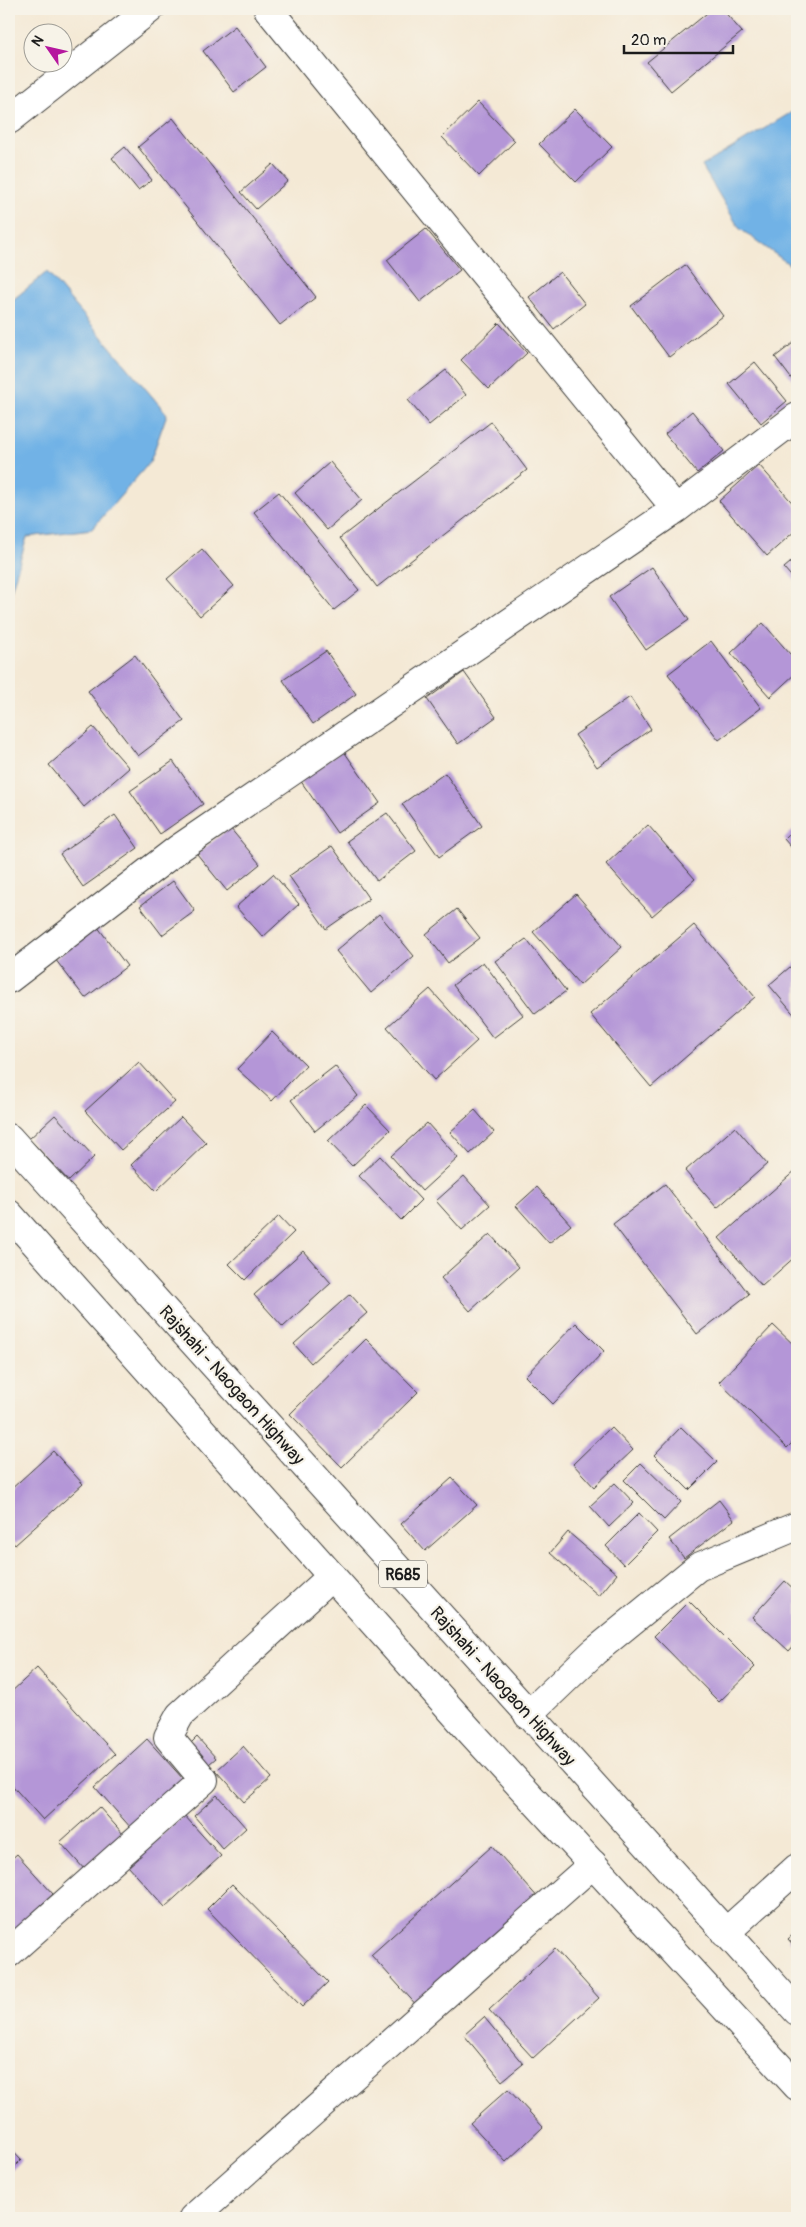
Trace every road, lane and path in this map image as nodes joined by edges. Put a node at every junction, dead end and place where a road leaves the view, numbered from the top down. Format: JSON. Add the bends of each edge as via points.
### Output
{"nodes":[{"id":1,"x":150,"y":9,"type":"edge"},
{"id":2,"x":268,"y":9,"type":"edge"},
{"id":3,"x":9,"y":120,"type":"edge"},
{"id":4,"x":797,"y":417,"type":"edge"},
{"id":5,"x":676,"y":509,"type":"junction"},
{"id":6,"x":9,"y":979,"type":"edge"},
{"id":7,"x":9,"y":1138,"type":"edge"},
{"id":8,"x":9,"y":1214,"type":"edge"},
{"id":9,"x":797,"y":1526,"type":"edge"},
{"id":10,"x":332,"y":1576,"type":"junction"},
{"id":11,"x":528,"y":1715,"type":"junction"},
{"id":12,"x":593,"y":1864,"type":"junction"},
{"id":13,"x":797,"y":1868,"type":"edge"},
{"id":14,"x":725,"y":1933,"type":"junction"},
{"id":15,"x":9,"y":1953,"type":"edge"},
{"id":16,"x":797,"y":2011,"type":"edge"},
{"id":17,"x":797,"y":2086,"type":"edge"},
{"id":18,"x":193,"y":2218,"type":"edge"}],
"edges":[{"from":1,"to":3,"type":"street"},
{"from":2,"to":5,"type":"street"},
{"from":4,"to":5,"type":"street"},
{"from":5,"to":6,"type":"street","via":[[178,849]]},
{"from":7,"to":11,"type":"street","name":"Rajshahi - Naogaon Highway","number":"R685"},
{"from":8,"to":10,"type":"street"},
{"from":9,"to":11,"type":"street","via":[[698,1567],[594,1652]]},
{"from":10,"to":12,"type":"street"},
{"from":10,"to":15,"type":"street","via":[[180,1714],[168,1738],[204,1780]]},
{"from":11,"to":14,"type":"street","name":"Rajshahi - Naogaon Highway","number":"R685"},
{"from":12,"to":17,"type":"street"},
{"from":12,"to":18,"type":"street"},
{"from":13,"to":14,"type":"street"},
{"from":14,"to":16,"type":"street","name":"Rajshahi - Naogaon Highway","number":"R685"}]}
